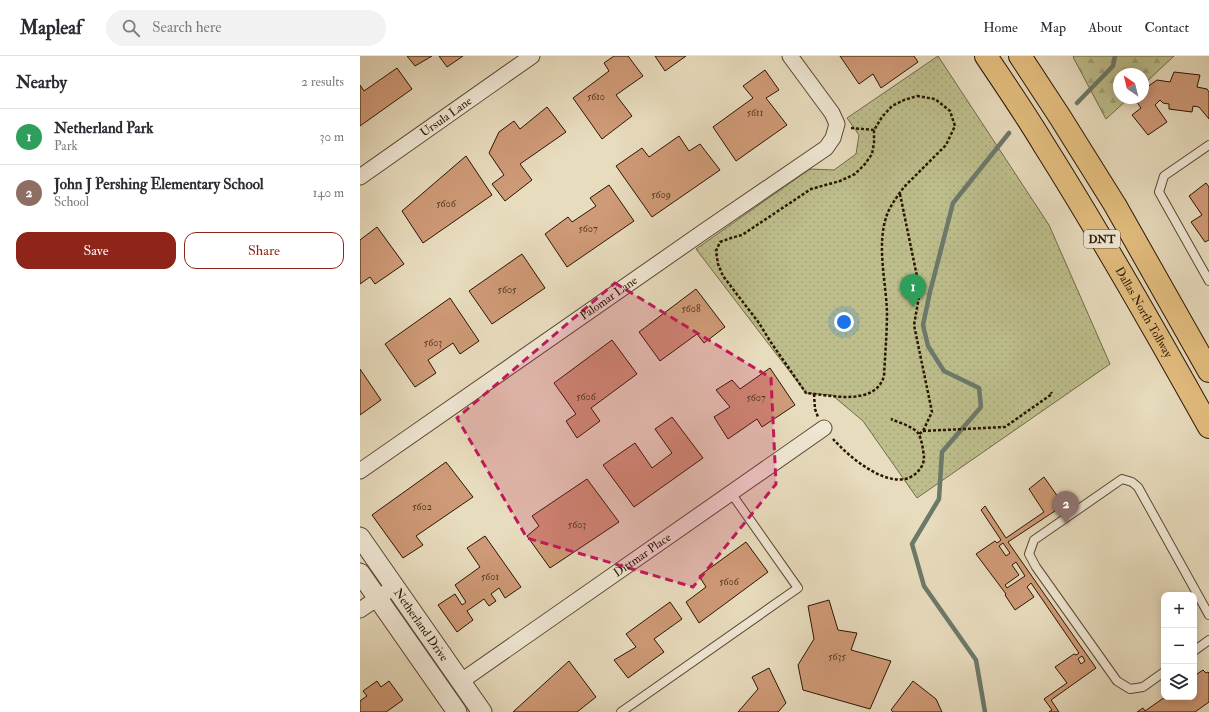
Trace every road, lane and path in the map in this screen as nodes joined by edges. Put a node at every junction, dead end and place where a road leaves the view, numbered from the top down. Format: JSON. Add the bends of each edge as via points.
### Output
{"nodes":[{"id":1,"x":532,"y":56,"type":"edge"},
{"id":2,"x":790,"y":56,"type":"edge"},
{"id":3,"x":986,"y":56,"type":"edge"},
{"id":4,"x":1020,"y":56,"type":"edge"},
{"id":5,"x":874,"y":130,"type":"junction"},
{"id":6,"x":833,"y":138,"type":"junction"},
{"id":7,"x":1209,"y":145,"type":"edge"},
{"id":8,"x":360,"y":177,"type":"edge"},
{"id":9,"x":900,"y":193,"type":"junction"},
{"id":10,"x":1209,"y":281,"type":"edge"},
{"id":11,"x":1209,"y":371,"type":"edge"},
{"id":12,"x":1051,"y":392,"type":"dead end"},
{"id":13,"x":814,"y":394,"type":"junction"},
{"id":14,"x":891,"y":419,"type":"dead end"},
{"id":15,"x":1209,"y":427,"type":"edge"},
{"id":16,"x":824,"y":428,"type":"junction"},
{"id":17,"x":923,"y":431,"type":"junction"},
{"id":18,"x":919,"y":434,"type":"junction"},
{"id":19,"x":360,"y":471,"type":"edge"},
{"id":20,"x":731,"y":493,"type":"junction"},
{"id":21,"x":360,"y":537,"type":"edge"},
{"id":22,"x":360,"y":573,"type":"edge"},
{"id":23,"x":394,"y":587,"type":"junction"},
{"id":24,"x":377,"y":598,"type":"junction"},
{"id":25,"x":360,"y":610,"type":"edge"},
{"id":26,"x":1209,"y":615,"type":"edge"},
{"id":27,"x":1209,"y":640,"type":"edge"},
{"id":28,"x":1197,"y":649,"type":"edge"},
{"id":29,"x":1161,"y":674,"type":"edge"},
{"id":30,"x":460,"y":682,"type":"junction"},
{"id":31,"x":457,"y":712,"type":"edge"},
{"id":32,"x":482,"y":712,"type":"edge"},
{"id":33,"x":621,"y":712,"type":"edge"}],
"edges":[{"from":1,"to":8,"type":"street","name":"Ursula Lane"},
{"from":2,"to":6,"type":"street","via":[[832,113],[837,124]]},
{"from":3,"to":15,"type":"highway","name":"Dallas North Tollway","number":"DNT","via":[[1098,233]]},
{"from":4,"to":11,"type":"highway","number":"DNT","via":[[1115,205]]},
{"from":5,"to":6,"type":"path","via":[[852,128]]},
{"from":5,"to":9,"type":"path","via":[[892,106],[917,96],[935,99],[950,111],[955,126],[946,144]]},
{"from":5,"to":13,"type":"path","via":[[872,154],[855,174],[811,189],[750,231],[720,242],[716,251],[723,276],[759,323],[806,393]]},
{"from":6,"to":19,"type":"street","name":"Palomar Lane","via":[[826,148]]},
{"from":7,"to":10,"type":"lane","via":[[1164,176],[1159,192]]},
{"from":9,"to":13,"type":"path","via":[[889,209],[882,242],[887,312],[882,383],[876,390],[851,398]]},
{"from":9,"to":17,"type":"path","via":[[920,291],[914,326],[932,412]]},
{"from":12,"to":17,"type":"path","via":[[1052,394],[1005,427]]},
{"from":13,"to":16,"type":"path","via":[[815,409]]},
{"from":14,"to":18,"type":"path","via":[[913,428]]},
{"from":16,"to":18,"type":"path","via":[[852,457],[872,471],[892,479],[908,479],[918,472],[924,462]]},
{"from":16,"to":20,"type":"street","name":"Dittmar Place"},
{"from":17,"to":18,"type":"path"},
{"from":20,"to":30,"type":"street","name":"Dittmar Place"},
{"from":20,"to":33,"type":"lane","via":[[798,588]]},
{"from":21,"to":23,"type":"street","name":"Netherland Drive"},
{"from":22,"to":24,"type":"street","name":"Netherland Drive"},
{"from":23,"to":24,"type":"street"},
{"from":23,"to":30,"type":"street","name":"Netherland Drive"},
{"from":24,"to":25,"type":"street"},
{"from":24,"to":31,"type":"street","name":"Netherland Drive"},
{"from":26,"to":29,"type":"lane","via":[[1138,487],[1132,482],[1122,479],[1034,540],[1029,554],[1036,567],[1117,681],[1130,689],[1143,687]]},
{"from":27,"to":28,"type":"lane"},
{"from":30,"to":32,"type":"street","name":"Netherland Drive"}]}
